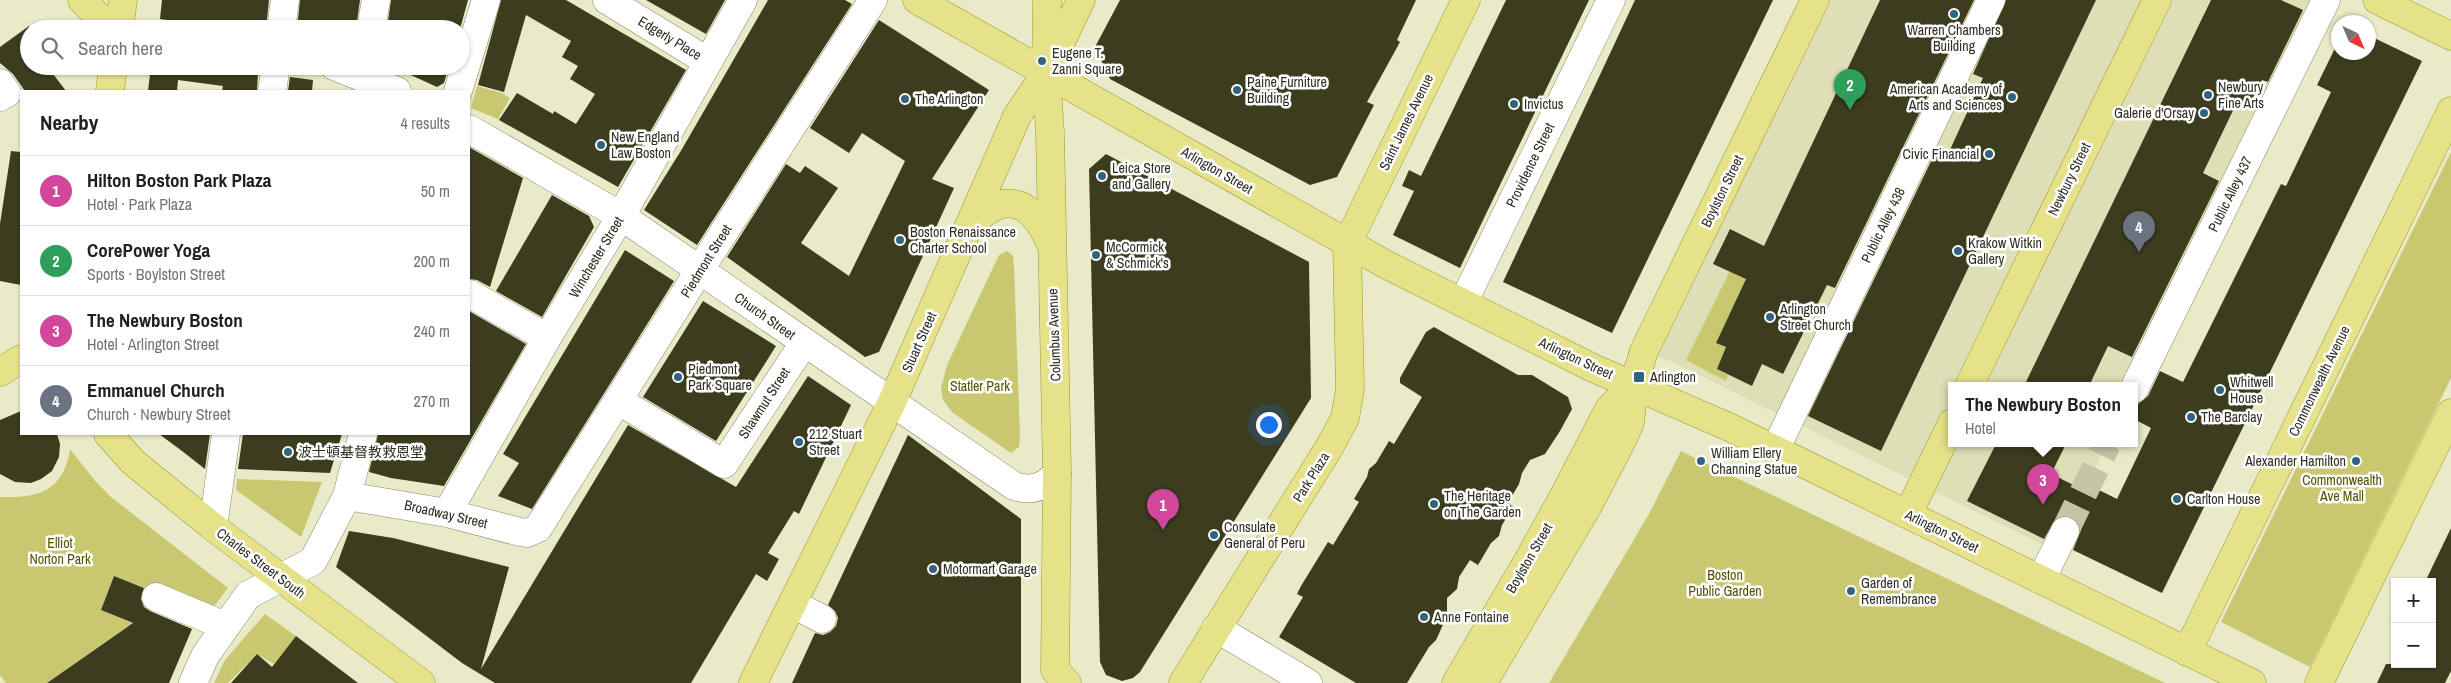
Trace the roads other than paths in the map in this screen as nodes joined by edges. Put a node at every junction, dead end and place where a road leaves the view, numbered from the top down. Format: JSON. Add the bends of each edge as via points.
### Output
{"nodes":[{"id":1,"x":82,"y":0,"type":"edge"},
{"id":2,"x":123,"y":0,"type":"edge"},
{"id":3,"x":285,"y":0,"type":"edge"},
{"id":4,"x":376,"y":0,"type":"edge"},
{"id":5,"x":486,"y":0,"type":"edge"},
{"id":6,"x":607,"y":0,"type":"edge"},
{"id":7,"x":743,"y":0,"type":"edge"},
{"id":8,"x":873,"y":0,"type":"edge"},
{"id":9,"x":917,"y":0,"type":"edge"},
{"id":10,"x":1047,"y":0,"type":"edge"},
{"id":11,"x":1081,"y":0,"type":"edge"},
{"id":12,"x":1466,"y":0,"type":"edge"},
{"id":13,"x":1611,"y":0,"type":"edge"},
{"id":14,"x":1816,"y":0,"type":"edge"},
{"id":15,"x":1991,"y":0,"type":"edge"},
{"id":16,"x":2157,"y":0,"type":"edge"},
{"id":17,"x":2326,"y":0,"type":"edge"},
{"id":18,"x":2377,"y":0,"type":"edge"},
{"id":19,"x":102,"y":20,"type":"edge"},
{"id":20,"x":120,"y":20,"type":"edge"},
{"id":21,"x":282,"y":20,"type":"edge"},
{"id":22,"x":373,"y":20,"type":"edge"},
{"id":23,"x":2451,"y":36,"type":"edge"},
{"id":24,"x":470,"y":52,"type":"edge"},
{"id":25,"x":707,"y":61,"type":"junction"},
{"id":26,"x":1046,"y":73,"type":"junction"},
{"id":27,"x":112,"y":75,"type":"edge"},
{"id":28,"x":275,"y":75,"type":"edge"},
{"id":29,"x":371,"y":75,"type":"edge"},
{"id":30,"x":463,"y":75,"type":"edge"},
{"id":31,"x":0,"y":83,"type":"edge"},
{"id":32,"x":110,"y":90,"type":"edge"},
{"id":33,"x":272,"y":90,"type":"edge"},
{"id":34,"x":395,"y":90,"type":"edge"},
{"id":35,"x":458,"y":90,"type":"edge"},
{"id":36,"x":0,"y":97,"type":"edge"},
{"id":37,"x":2451,"y":111,"type":"edge"},
{"id":38,"x":470,"y":130,"type":"edge"},
{"id":39,"x":620,"y":216,"type":"junction"},
{"id":40,"x":970,"y":225,"type":"junction"},
{"id":41,"x":1346,"y":244,"type":"junction"},
{"id":42,"x":1052,"y":246,"type":"junction"},
{"id":43,"x":699,"y":271,"type":"junction"},
{"id":44,"x":470,"y":294,"type":"dead end"},
{"id":45,"x":1463,"y":304,"type":"junction"},
{"id":46,"x":547,"y":338,"type":"junction"},
{"id":47,"x":804,"y":343,"type":"junction"},
{"id":48,"x":20,"y":360,"type":"edge"},
{"id":49,"x":0,"y":372,"type":"edge"},
{"id":50,"x":1971,"y":382,"type":"edge"},
{"id":51,"x":2137,"y":382,"type":"edge"},
{"id":52,"x":1634,"y":384,"type":"junction"},
{"id":53,"x":619,"y":401,"type":"junction"},
{"id":54,"x":892,"y":402,"type":"junction"},
{"id":55,"x":2451,"y":414,"type":"edge"},
{"id":56,"x":1948,"y":431,"type":"edge"},
{"id":57,"x":109,"y":435,"type":"edge"},
{"id":58,"x":226,"y":435,"type":"edge"},
{"id":59,"x":364,"y":435,"type":"edge"},
{"id":60,"x":1607,"y":440,"type":"junction"},
{"id":61,"x":1775,"y":450,"type":"junction"},
{"id":62,"x":1057,"y":473,"type":"junction"},
{"id":63,"x":348,"y":496,"type":"junction"},
{"id":64,"x":447,"y":513,"type":"junction"},
{"id":65,"x":1908,"y":514,"type":"junction"},
{"id":66,"x":542,"y":525,"type":"joint"},
{"id":67,"x":213,"y":527,"type":"junction"},
{"id":68,"x":2065,"y":531,"type":"tunnel mouth"},
{"id":69,"x":281,"y":578,"type":"junction"},
{"id":70,"x":2041,"y":580,"type":"junction"},
{"id":71,"x":156,"y":596,"type":"dead end"},
{"id":72,"x":793,"y":604,"type":"junction"},
{"id":73,"x":822,"y":619,"type":"dead end"},
{"id":74,"x":224,"y":626,"type":"junction"},
{"id":75,"x":1216,"y":628,"type":"junction"},
{"id":76,"x":2188,"y":652,"type":"junction"},
{"id":77,"x":1059,"y":679,"type":"edge"},
{"id":78,"x":755,"y":682,"type":"edge"},
{"id":79,"x":193,"y":683,"type":"edge"},
{"id":80,"x":421,"y":683,"type":"edge"},
{"id":81,"x":1183,"y":683,"type":"edge"},
{"id":82,"x":1308,"y":683,"type":"edge"},
{"id":83,"x":1456,"y":683,"type":"edge"},
{"id":84,"x":1483,"y":683,"type":"edge"},
{"id":85,"x":2252,"y":683,"type":"edge"},
{"id":86,"x":2319,"y":683,"type":"edge"}],
"edges":[{"from":1,"to":19,"type":"main road"},
{"from":2,"to":20,"type":"main road"},
{"from":3,"to":21,"type":"street"},
{"from":4,"to":22,"type":"street"},
{"from":5,"to":24,"type":"street"},
{"from":6,"to":25,"type":"street","name":"Edgerly Place"},
{"from":7,"to":25,"type":"street","name":"Winchester Street"},
{"from":8,"to":43,"type":"street","name":"Piedmont Street"},
{"from":9,"to":26,"type":"main road","name":"Arlington Street"},
{"from":10,"to":26,"type":"main road","name":"Columbus Avenue"},
{"from":11,"to":26,"type":"main road","name":"Stuart Street"},
{"from":12,"to":41,"type":"main road","name":"Saint James Avenue"},
{"from":13,"to":45,"type":"street","name":"Providence Street"},
{"from":14,"to":52,"type":"main road","name":"Boylston Street","via":[[1644,352]]},
{"from":15,"to":61,"type":"street","name":"Public Alley 438"},
{"from":16,"to":50,"type":"main road","name":"Newbury Street"},
{"from":17,"to":51,"type":"street","name":"Public Alley 437"},
{"from":18,"to":23,"type":"main road"},
{"from":25,"to":39,"type":"street","name":"Winchester Street"},
{"from":26,"to":40,"type":"main road","name":"Stuart Street","via":[[1017,116]]},
{"from":26,"to":41,"type":"main road","name":"Arlington Street"},
{"from":26,"to":42,"type":"main road","name":"Columbus Avenue"},
{"from":27,"to":32,"type":"main road"},
{"from":28,"to":33,"type":"street"},
{"from":29,"to":34,"type":"street"},
{"from":30,"to":35,"type":"street"},
{"from":31,"to":36,"type":"street","via":[[7,93]]},
{"from":37,"to":76,"type":"main road","name":"Commonwealth Avenue"},
{"from":38,"to":39,"type":"street","name":"Church Street"},
{"from":39,"to":43,"type":"street","name":"Church Street"},
{"from":39,"to":46,"type":"street","name":"Winchester Street"},
{"from":40,"to":42,"type":"main road","via":[[996,205],[1016,204],[1027,209],[1039,221]]},
{"from":40,"to":54,"type":"main road","name":"Stuart Street"},
{"from":41,"to":45,"type":"main road","name":"Arlington Street"},
{"from":41,"to":75,"type":"main road","name":"Park Plaza","via":[[1350,390],[1345,418]]},
{"from":42,"to":62,"type":"main road","name":"Columbus Avenue"},
{"from":43,"to":47,"type":"street","name":"Church Street"},
{"from":43,"to":53,"type":"street","name":"Piedmont Street"},
{"from":44,"to":46,"type":"street"},
{"from":45,"to":52,"type":"main road","name":"Arlington Street","via":[[1593,368]]},
{"from":46,"to":64,"type":"street","name":"Winchester Street"},
{"from":47,"to":53,"type":"street","name":"Shawmut Street","via":[[724,464]]},
{"from":47,"to":54,"type":"street","name":"Church Street"},
{"from":48,"to":49,"type":"main road"},
{"from":52,"to":60,"type":"main road","name":"Boylston Street","via":[[1630,423]]},
{"from":52,"to":61,"type":"main road","name":"Arlington Street"},
{"from":53,"to":66,"type":"street","name":"Piedmont Street"},
{"from":54,"to":62,"type":"street","name":"Church Street","via":[[1014,486],[1034,489]]},
{"from":54,"to":72,"type":"main road","name":"Stuart Street"},
{"from":55,"to":86,"type":"main road"},
{"from":56,"to":65,"type":"main road"},
{"from":57,"to":67,"type":"main road","name":"Charles Street South","via":[[133,462]]},
{"from":58,"to":67,"type":"street"},
{"from":59,"to":63,"type":"street"},
{"from":60,"to":83,"type":"main road","name":"Boylston Street","via":[[1529,559]]},
{"from":60,"to":84,"type":"main road","name":"Boylston Street","via":[[1589,504]]},
{"from":61,"to":65,"type":"main road","name":"Arlington Street"},
{"from":62,"to":77,"type":"main road","name":"Columbus Avenue"},
{"from":63,"to":64,"type":"street","name":"Broadway Street"},
{"from":63,"to":69,"type":"street","via":[[313,561]]},
{"from":64,"to":66,"type":"street","name":"Broadway Street","via":[[527,533]]},
{"from":65,"to":70,"type":"main road","name":"Arlington Street"},
{"from":67,"to":69,"type":"main road","name":"Charles Street South"},
{"from":68,"to":70,"type":"street"},
{"from":69,"to":74,"type":"street","via":[[248,595]]},
{"from":69,"to":80,"type":"main road","name":"Charles Street South"},
{"from":70,"to":76,"type":"main road","name":"Arlington Street"},
{"from":71,"to":74,"type":"street"},
{"from":72,"to":73,"type":"street"},
{"from":72,"to":78,"type":"main road","name":"Stuart Street"},
{"from":74,"to":79,"type":"street"},
{"from":75,"to":81,"type":"main road","name":"Park Plaza"},
{"from":75,"to":82,"type":"street"},
{"from":76,"to":85,"type":"main road","name":"Arlington Street"}]}
